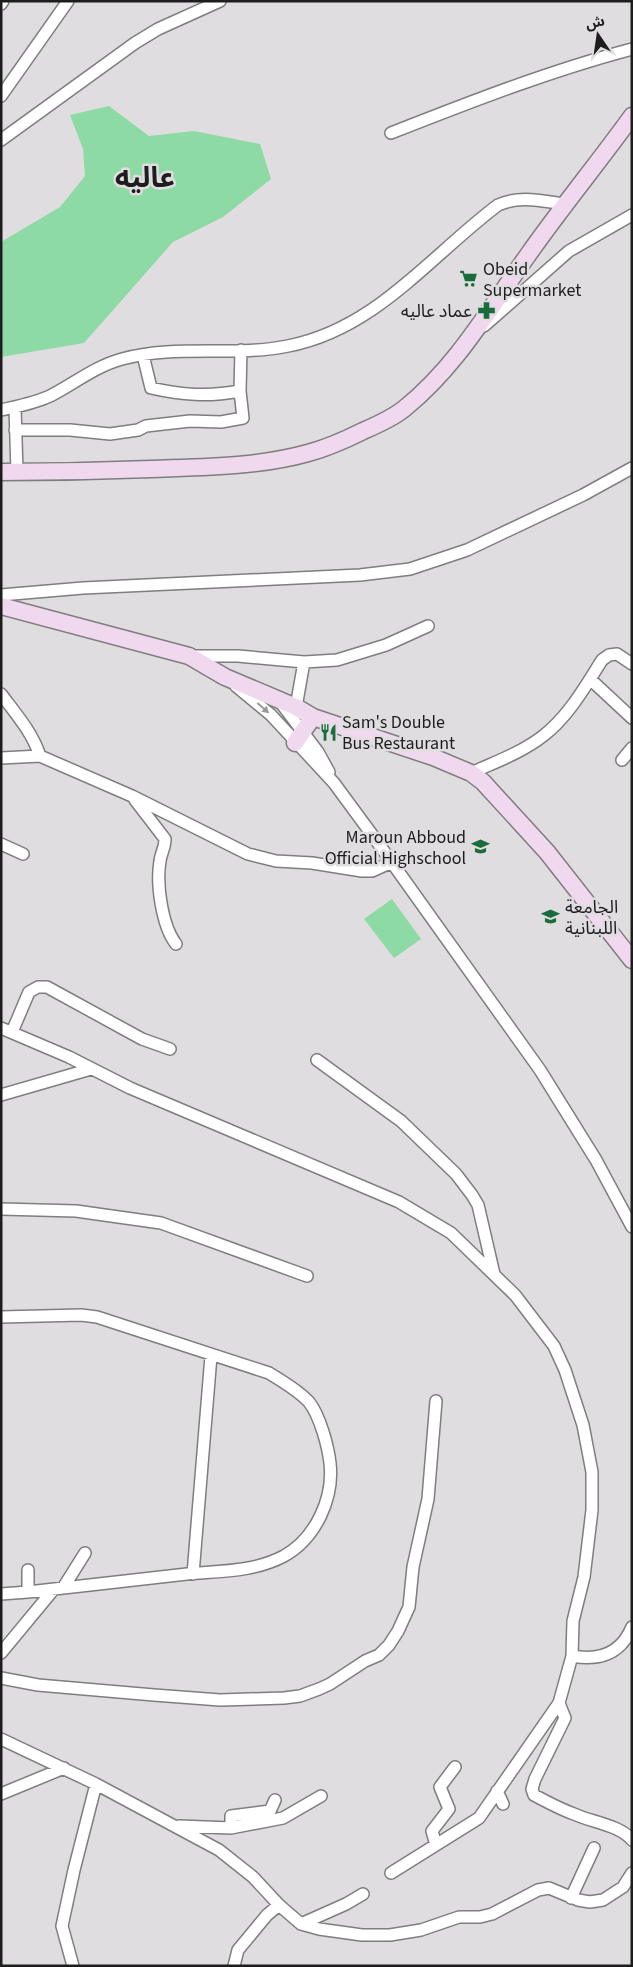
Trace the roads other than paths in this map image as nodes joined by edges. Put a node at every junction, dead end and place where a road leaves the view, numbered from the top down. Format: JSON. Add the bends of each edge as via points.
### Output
{"nodes":[{"id":1,"x":68,"y":1,"type":"edge"},
{"id":2,"x":220,"y":1,"type":"edge"},
{"id":3,"x":632,"y":49,"type":"edge"},
{"id":4,"x":1,"y":96,"type":"edge"},
{"id":5,"x":632,"y":116,"type":"edge"},
{"id":6,"x":390,"y":134,"type":"dead end"},
{"id":7,"x":1,"y":140,"type":"edge"},
{"id":8,"x":564,"y":204,"type":"junction"},
{"id":9,"x":632,"y":216,"type":"edge"},
{"id":10,"x":472,"y":338,"type":"junction"},
{"id":11,"x":241,"y":350,"type":"junction"},
{"id":12,"x":143,"y":356,"type":"junction"},
{"id":13,"x":240,"y":391,"type":"junction"},
{"id":14,"x":15,"y":407,"type":"junction"},
{"id":15,"x":1,"y":410,"type":"edge"},
{"id":16,"x":16,"y":430,"type":"junction"},
{"id":17,"x":632,"y":468,"type":"edge"},
{"id":18,"x":9,"y":472,"type":"edge"},
{"id":19,"x":1,"y":595,"type":"edge"},
{"id":20,"x":1,"y":606,"type":"edge"},
{"id":21,"x":428,"y":626,"type":"dead end"},
{"id":22,"x":189,"y":656,"type":"junction"},
{"id":23,"x":304,"y":662,"type":"junction"},
{"id":24,"x":632,"y":664,"type":"edge"},
{"id":25,"x":225,"y":677,"type":"junction"},
{"id":26,"x":590,"y":679,"type":"junction"},
{"id":27,"x":1,"y":694,"type":"edge"},
{"id":28,"x":277,"y":699,"type":"junction"},
{"id":29,"x":296,"y":707,"type":"junction"},
{"id":30,"x":313,"y":717,"type":"junction"},
{"id":31,"x":632,"y":718,"type":"edge"},
{"id":32,"x":300,"y":738,"type":"junction"},
{"id":33,"x":632,"y":748,"type":"edge"},
{"id":34,"x":40,"y":756,"type":"junction"},
{"id":35,"x":1,"y":758,"type":"edge"},
{"id":36,"x":622,"y":760,"type":"dead end"},
{"id":37,"x":471,"y":774,"type":"junction"},
{"id":38,"x":132,"y":796,"type":"junction"},
{"id":39,"x":1,"y":844,"type":"edge"},
{"id":40,"x":23,"y":854,"type":"dead end"},
{"id":41,"x":392,"y":862,"type":"junction"},
{"id":42,"x":176,"y":944,"type":"dead end"},
{"id":43,"x":626,"y":949,"type":"edge"},
{"id":44,"x":632,"y":960,"type":"edge"},
{"id":45,"x":7,"y":1030,"type":"edge"},
{"id":46,"x":170,"y":1049,"type":"dead end"},
{"id":47,"x":317,"y":1060,"type":"dead end"},
{"id":48,"x":91,"y":1070,"type":"junction"},
{"id":49,"x":1,"y":1095,"type":"edge"},
{"id":50,"x":1,"y":1209,"type":"edge"},
{"id":51,"x":632,"y":1227,"type":"edge"},
{"id":52,"x":494,"y":1274,"type":"junction"},
{"id":53,"x":307,"y":1276,"type":"dead end"},
{"id":54,"x":1,"y":1317,"type":"edge"},
{"id":55,"x":211,"y":1356,"type":"junction"},
{"id":56,"x":436,"y":1401,"type":"dead end"},
{"id":57,"x":85,"y":1553,"type":"dead end"},
{"id":58,"x":28,"y":1570,"type":"dead end"},
{"id":59,"x":193,"y":1574,"type":"junction"},
{"id":60,"x":58,"y":1589,"type":"junction"},
{"id":61,"x":28,"y":1592,"type":"junction"},
{"id":62,"x":1,"y":1594,"type":"edge"},
{"id":63,"x":632,"y":1628,"type":"edge"},
{"id":64,"x":1,"y":1653,"type":"edge"},
{"id":65,"x":572,"y":1656,"type":"junction"},
{"id":66,"x":1,"y":1678,"type":"edge"},
{"id":67,"x":559,"y":1703,"type":"junction"},
{"id":68,"x":1,"y":1739,"type":"edge"},
{"id":69,"x":455,"y":1767,"type":"dead end"},
{"id":70,"x":64,"y":1768,"type":"junction"},
{"id":71,"x":96,"y":1784,"type":"junction"},
{"id":72,"x":497,"y":1791,"type":"junction"},
{"id":73,"x":1,"y":1794,"type":"edge"},
{"id":74,"x":321,"y":1796,"type":"dead end"},
{"id":75,"x":275,"y":1800,"type":"dead end"},
{"id":76,"x":503,"y":1804,"type":"dead end"},
{"id":77,"x":172,"y":1826,"type":"junction"},
{"id":78,"x":231,"y":1828,"type":"junction"},
{"id":79,"x":632,"y":1840,"type":"edge"},
{"id":80,"x":436,"y":1845,"type":"junction"},
{"id":81,"x":594,"y":1848,"type":"dead end"},
{"id":82,"x":391,"y":1873,"type":"dead end"},
{"id":83,"x":632,"y":1873,"type":"edge"},
{"id":84,"x":363,"y":1894,"type":"dead end"},
{"id":85,"x":571,"y":1898,"type":"junction"},
{"id":86,"x":279,"y":1905,"type":"junction"},
{"id":87,"x":301,"y":1924,"type":"junction"},
{"id":88,"x":73,"y":1966,"type":"edge"},
{"id":89,"x":234,"y":1966,"type":"edge"}],
"edges":[{"from":1,"to":4,"type":"street"},
{"from":2,"to":7,"type":"street","via":[[135,43]]},
{"from":3,"to":6,"type":"street","via":[[504,90]]},
{"from":5,"to":8,"type":"main road"},
{"from":8,"to":10,"type":"main road"},
{"from":8,"to":11,"type":"street","via":[[508,200],[363,317],[306,342],[287,347]]},
{"from":9,"to":10,"type":"street","via":[[568,251]]},
{"from":10,"to":18,"type":"main road","via":[[403,410],[309,453],[235,464]]},
{"from":11,"to":12,"type":"street"},
{"from":11,"to":13,"type":"street"},
{"from":12,"to":13,"type":"street","via":[[151,388],[178,394],[216,396]]},
{"from":12,"to":14,"type":"street","via":[[106,364],[50,396]]},
{"from":13,"to":16,"type":"street","via":[[242,418],[221,422],[155,425],[110,434]]},
{"from":14,"to":15,"type":"street"},
{"from":14,"to":16,"type":"street"},
{"from":16,"to":18,"type":"street"},
{"from":17,"to":19,"type":"street","via":[[467,550],[410,569],[360,575]]},
{"from":20,"to":22,"type":"main road"},
{"from":21,"to":23,"type":"street","via":[[365,652],[337,660]]},
{"from":22,"to":23,"type":"street","via":[[238,656]]},
{"from":22,"to":25,"type":"main road"},
{"from":23,"to":29,"type":"street"},
{"from":24,"to":26,"type":"street","via":[[617,654],[608,655]]},
{"from":25,"to":28,"type":"main road"},
{"from":25,"to":32,"type":"street","one_way":true},
{"from":26,"to":31,"type":"street"},
{"from":26,"to":37,"type":"street","via":[[571,706],[543,736],[524,749]]},
{"from":27,"to":34,"type":"street","via":[[25,725]]},
{"from":28,"to":29,"type":"main road"},
{"from":28,"to":32,"type":"street","via":[[285,707]]},
{"from":29,"to":30,"type":"main road"},
{"from":30,"to":32,"type":"main road"},
{"from":30,"to":37,"type":"main road","via":[[416,750]]},
{"from":32,"to":41,"type":"street"},
{"from":33,"to":36,"type":"street"},
{"from":34,"to":35,"type":"street"},
{"from":34,"to":38,"type":"street"},
{"from":37,"to":43,"type":"main road","via":[[497,796],[541,845]]},
{"from":38,"to":41,"type":"street","via":[[262,858],[362,871],[372,871]]},
{"from":38,"to":42,"type":"street","via":[[165,839],[159,869],[162,905],[167,929]]},
{"from":39,"to":40,"type":"street"},
{"from":41,"to":51,"type":"street","via":[[540,1070],[596,1160]]},
{"from":43,"to":44,"type":"main road"},
{"from":45,"to":46,"type":"street","via":[[29,992],[46,987],[142,1038]]},
{"from":45,"to":48,"type":"street"},
{"from":47,"to":52,"type":"street","via":[[401,1121],[456,1174],[478,1206]]},
{"from":48,"to":49,"type":"street"},
{"from":48,"to":52,"type":"street","via":[[399,1202],[451,1233]]},
{"from":50,"to":53,"type":"street","via":[[76,1211],[161,1223]]},
{"from":52,"to":65,"type":"street","via":[[531,1314],[554,1346],[565,1370],[587,1443],[592,1472],[592,1510],[584,1577],[573,1621]]},
{"from":54,"to":55,"type":"street","via":[[97,1317]]},
{"from":55,"to":59,"type":"street"},
{"from":55,"to":59,"type":"street","via":[[269,1373],[308,1402],[328,1450],[332,1476],[320,1520],[298,1546],[284,1556],[234,1571]]},
{"from":56,"to":66,"type":"street","via":[[428,1499],[413,1567],[409,1607],[398,1632],[379,1655],[330,1684],[300,1696],[284,1698],[220,1700],[154,1696],[38,1685]]},
{"from":57,"to":60,"type":"street"},
{"from":58,"to":61,"type":"street"},
{"from":59,"to":60,"type":"street"},
{"from":60,"to":61,"type":"street"},
{"from":60,"to":64,"type":"street"},
{"from":61,"to":62,"type":"street"},
{"from":63,"to":65,"type":"street","via":[[626,1640],[612,1652],[584,1658]]},
{"from":65,"to":67,"type":"street"},
{"from":67,"to":72,"type":"street"},
{"from":67,"to":79,"type":"street","via":[[565,1718],[535,1779],[534,1795],[572,1814],[626,1834]]},
{"from":68,"to":70,"type":"street"},
{"from":69,"to":80,"type":"street","via":[[440,1788],[450,1810],[432,1831]]},
{"from":70,"to":71,"type":"street"},
{"from":70,"to":73,"type":"street"},
{"from":71,"to":77,"type":"street"},
{"from":71,"to":88,"type":"street","via":[[62,1926]]},
{"from":72,"to":76,"type":"street"},
{"from":72,"to":80,"type":"street","via":[[478,1818]]},
{"from":74,"to":78,"type":"street","via":[[283,1818]]},
{"from":75,"to":78,"type":"street","via":[[270,1811],[231,1816]]},
{"from":77,"to":78,"type":"street"},
{"from":77,"to":86,"type":"street","via":[[232,1859]]},
{"from":80,"to":82,"type":"street"},
{"from":81,"to":85,"type":"street"},
{"from":83,"to":85,"type":"street","via":[[624,1888],[603,1900],[590,1902]]},
{"from":84,"to":87,"type":"street"},
{"from":85,"to":87,"type":"street","via":[[549,1888],[544,1889],[492,1914],[459,1917],[421,1930],[390,1935],[362,1935]]},
{"from":86,"to":87,"type":"street"},
{"from":86,"to":89,"type":"street","via":[[267,1914],[238,1950]]}]}
